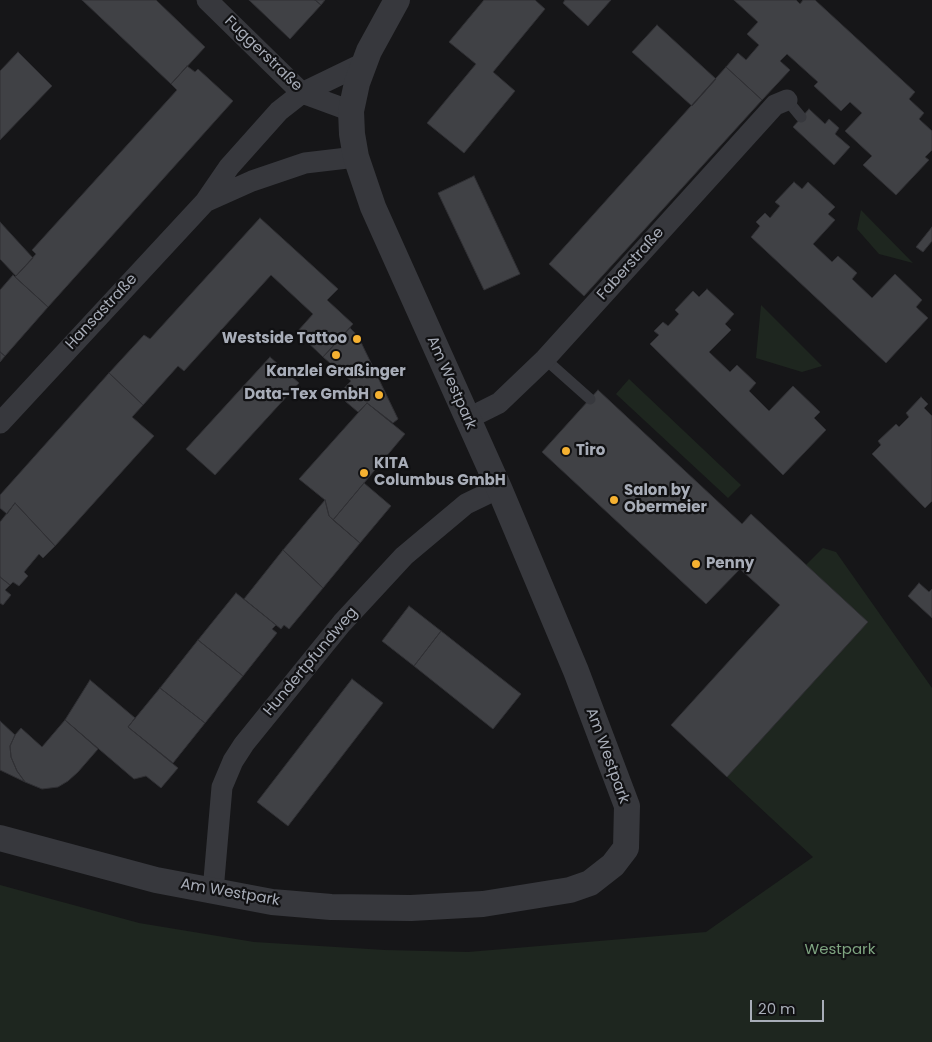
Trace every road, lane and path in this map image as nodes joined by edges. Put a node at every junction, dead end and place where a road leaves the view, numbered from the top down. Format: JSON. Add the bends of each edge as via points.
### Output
{"nodes":[{"id":1,"x":208,"y":0,"type":"edge"},
{"id":2,"x":398,"y":0,"type":"edge"},
{"id":3,"x":364,"y":63,"type":"junction"},
{"id":4,"x":302,"y":93,"type":"junction"},
{"id":5,"x":787,"y":100,"type":"joint"},
{"id":6,"x":351,"y":111,"type":"junction"},
{"id":7,"x":802,"y":117,"type":"dead end"},
{"id":8,"x":356,"y":157,"type":"junction"},
{"id":9,"x":205,"y":202,"type":"junction"},
{"id":10,"x":546,"y":359,"type":"junction"},
{"id":11,"x":590,"y":399,"type":"dead end"},
{"id":12,"x":467,"y":419,"type":"junction"},
{"id":13,"x":0,"y":423,"type":"edge"},
{"id":14,"x":499,"y":488,"type":"junction"},
{"id":15,"x":0,"y":838,"type":"edge"},
{"id":16,"x":213,"y":891,"type":"junction"}],
"edges":[{"from":1,"to":4,"type":"street","name":"Fuggerstraße"},
{"from":2,"to":3,"type":"street"},
{"from":3,"to":4,"type":"street","name":"Hansastraße"},
{"from":3,"to":6,"type":"street","name":"Am Westpark"},
{"from":4,"to":6,"type":"street","name":"Fuggerstraße"},
{"from":4,"to":9,"type":"street","name":"Hansastraße","via":[[279,111],[241,153]]},
{"from":5,"to":7,"type":"lane"},
{"from":5,"to":10,"type":"street","name":"Faberstraße","via":[[775,104]]},
{"from":6,"to":8,"type":"street","name":"Am Westpark"},
{"from":8,"to":9,"type":"street","name":"Hansastraße","via":[[305,162]]},
{"from":8,"to":12,"type":"street","name":"Am Westpark","via":[[376,213]]},
{"from":9,"to":13,"type":"street","name":"Hansastraße"},
{"from":10,"to":11,"type":"lane"},
{"from":10,"to":12,"type":"street","name":"Faberstraße","via":[[499,403]]},
{"from":12,"to":14,"type":"street","name":"Am Westpark"},
{"from":14,"to":16,"type":"street","name":"Hundertpfundweg","via":[[466,504],[404,556],[342,623],[244,744],[222,787]]},
{"from":14,"to":16,"type":"street","name":"Am Westpark","via":[[576,671],[627,806],[626,848],[613,865],[590,883],[570,890],[483,904],[411,908],[331,906],[272,902]]},
{"from":15,"to":16,"type":"street","name":"Am Westpark","via":[[156,880]]}]}
